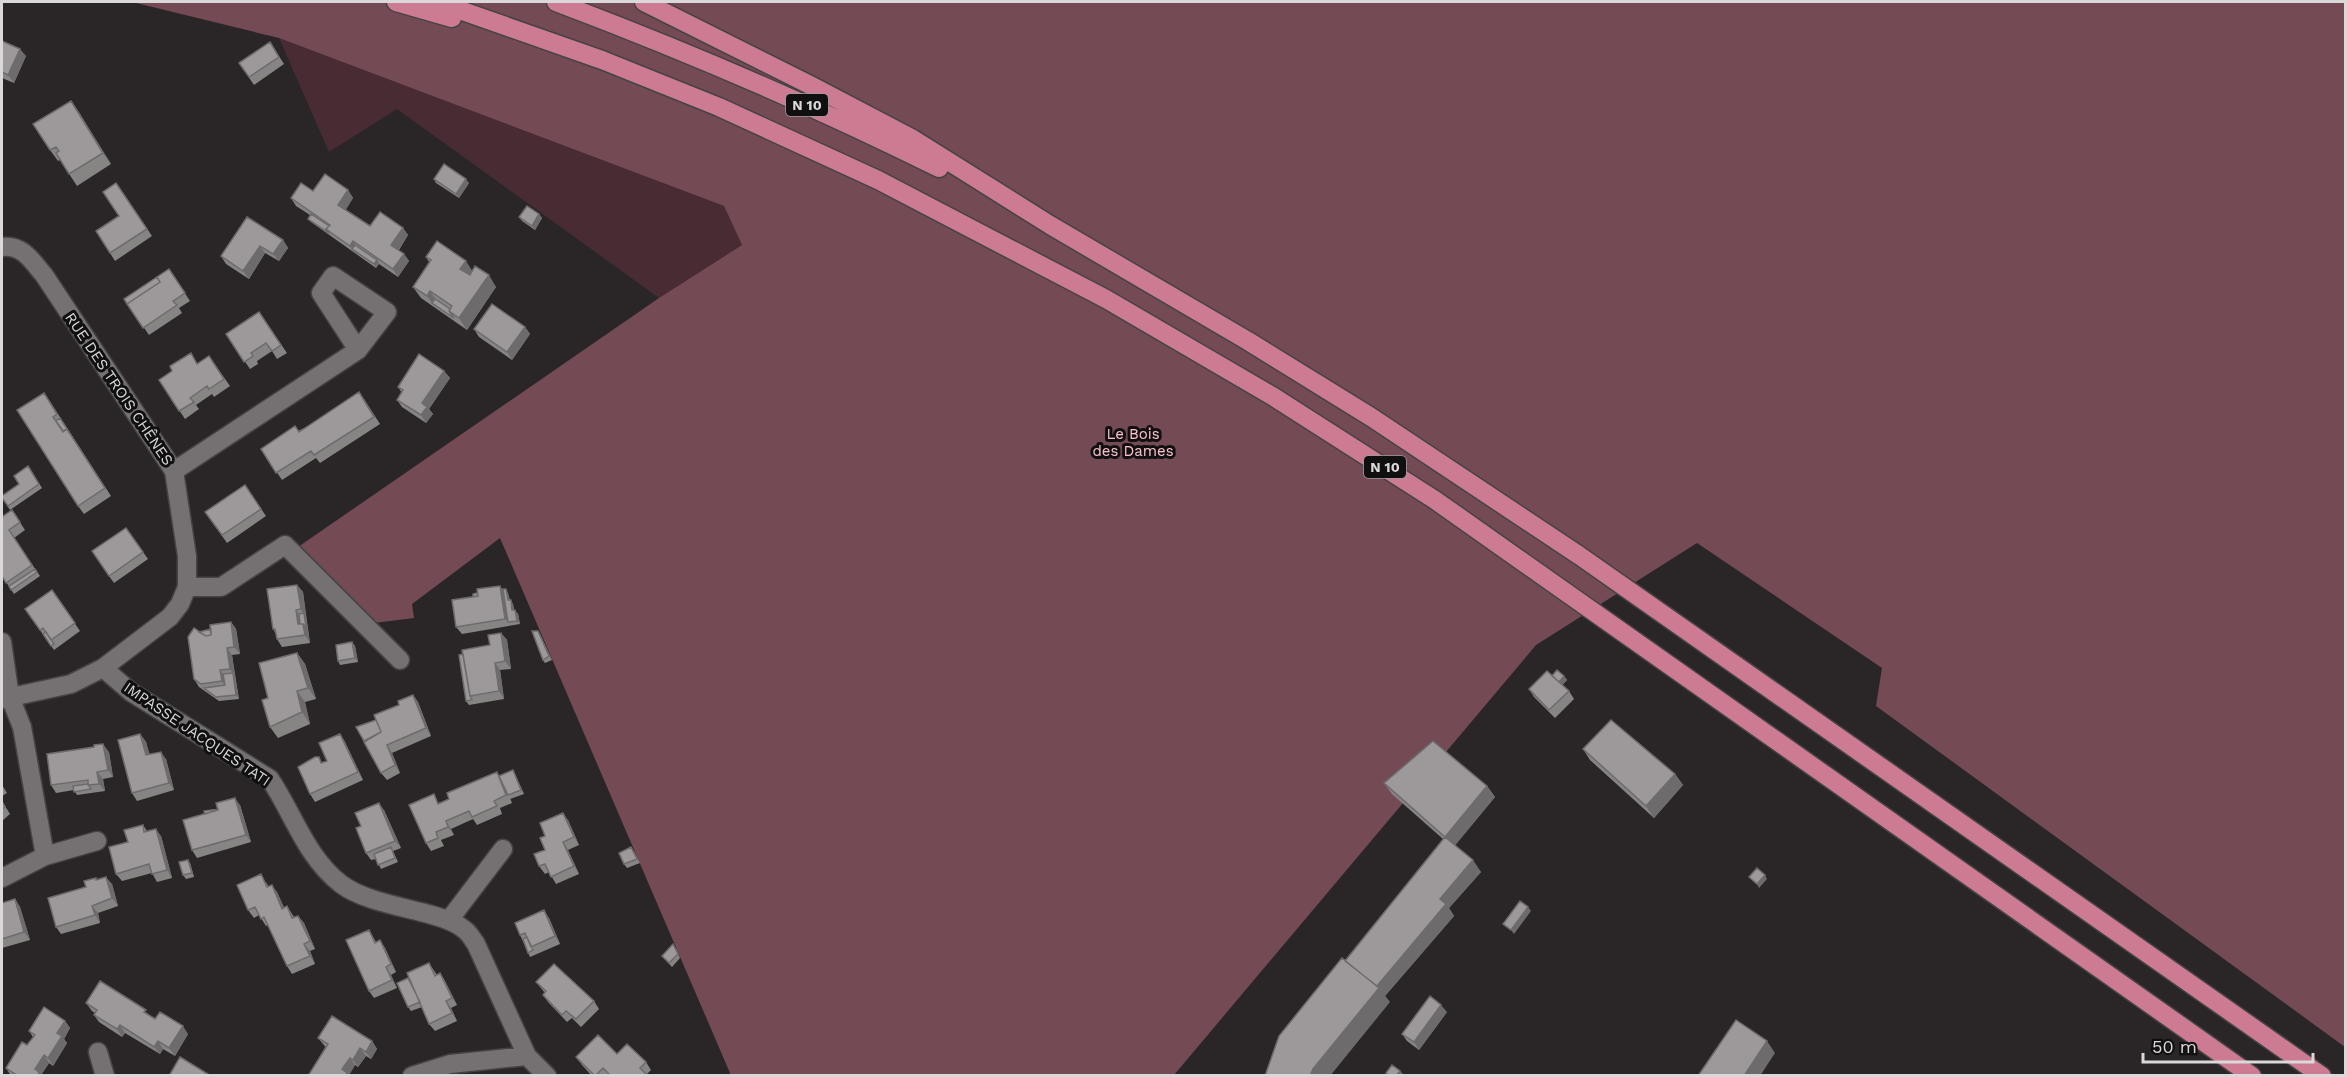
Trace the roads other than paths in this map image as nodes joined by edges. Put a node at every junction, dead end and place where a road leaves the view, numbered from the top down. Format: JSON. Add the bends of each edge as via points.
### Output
{"nodes":[{"id":1,"x":396,"y":2,"type":"edge"},
{"id":2,"x":437,"y":2,"type":"edge"},
{"id":3,"x":555,"y":2,"type":"edge"},
{"id":4,"x":644,"y":2,"type":"edge"},
{"id":5,"x":602,"y":60,"type":"junction"},
{"id":6,"x":1050,"y":225,"type":"junction"},
{"id":7,"x":2,"y":247,"type":"edge"},
{"id":8,"x":358,"y":350,"type":"dead end"},
{"id":9,"x":174,"y":471,"type":"junction"},
{"id":10,"x":187,"y":587,"type":"junction"},
{"id":11,"x":2,"y":642,"type":"edge"},
{"id":12,"x":400,"y":660,"type":"dead end"},
{"id":13,"x":103,"y":668,"type":"junction"},
{"id":14,"x":6,"y":698,"type":"edge"},
{"id":15,"x":97,"y":841,"type":"dead end"},
{"id":16,"x":503,"y":849,"type":"dead end"},
{"id":17,"x":45,"y":856,"type":"junction"},
{"id":18,"x":2,"y":878,"type":"edge"},
{"id":19,"x":449,"y":920,"type":"junction"},
{"id":20,"x":98,"y":1052,"type":"dead end"},
{"id":21,"x":527,"y":1056,"type":"junction"},
{"id":22,"x":105,"y":1076,"type":"edge"},
{"id":23,"x":412,"y":1076,"type":"edge"},
{"id":24,"x":547,"y":1076,"type":"edge"},
{"id":25,"x":2252,"y":1076,"type":"edge"},
{"id":26,"x":2322,"y":1076,"type":"edge"}],
"edges":[{"from":1,"to":5,"type":"highway"},
{"from":2,"to":5,"type":"highway","number":"N 10"},
{"from":3,"to":6,"type":"highway","number":"N 10","via":[[670,45],[845,122]]},
{"from":4,"to":6,"type":"highway","via":[[913,140]]},
{"from":5,"to":25,"type":"highway","number":"N 10","via":[[718,107],[878,180],[1106,299],[1274,397],[1435,500]]},
{"from":6,"to":26,"type":"highway","number":"N 10","via":[[1248,340],[1570,549]]},
{"from":7,"to":9,"type":"street","name":"RUE DES TROIS CHÊNES","via":[[24,251],[44,275]]},
{"from":8,"to":9,"type":"street"},
{"from":9,"to":10,"type":"street","name":"RUE DES TROIS CHÊNES","via":[[187,556]]},
{"from":10,"to":12,"type":"street","via":[[221,587],[285,545]]},
{"from":10,"to":13,"type":"street","name":"RUE DES TROIS CHÊNES","via":[[170,617]]},
{"from":11,"to":14,"type":"street"},
{"from":13,"to":14,"type":"street","name":"RUE DES TROIS CHÊNES","via":[[71,684]]},
{"from":13,"to":19,"type":"street","name":"IMPASSE JACQUES TATI","via":[[131,692],[270,779],[301,837],[322,866],[343,885],[363,895]]},
{"from":14,"to":17,"type":"street","via":[[22,727]]},
{"from":15,"to":17,"type":"street"},
{"from":16,"to":19,"type":"street"},
{"from":17,"to":18,"type":"street"},
{"from":19,"to":21,"type":"street","via":[[465,930],[476,944]]},
{"from":20,"to":22,"type":"street"},
{"from":21,"to":23,"type":"street","via":[[450,1065]]},
{"from":21,"to":24,"type":"street"}]}
